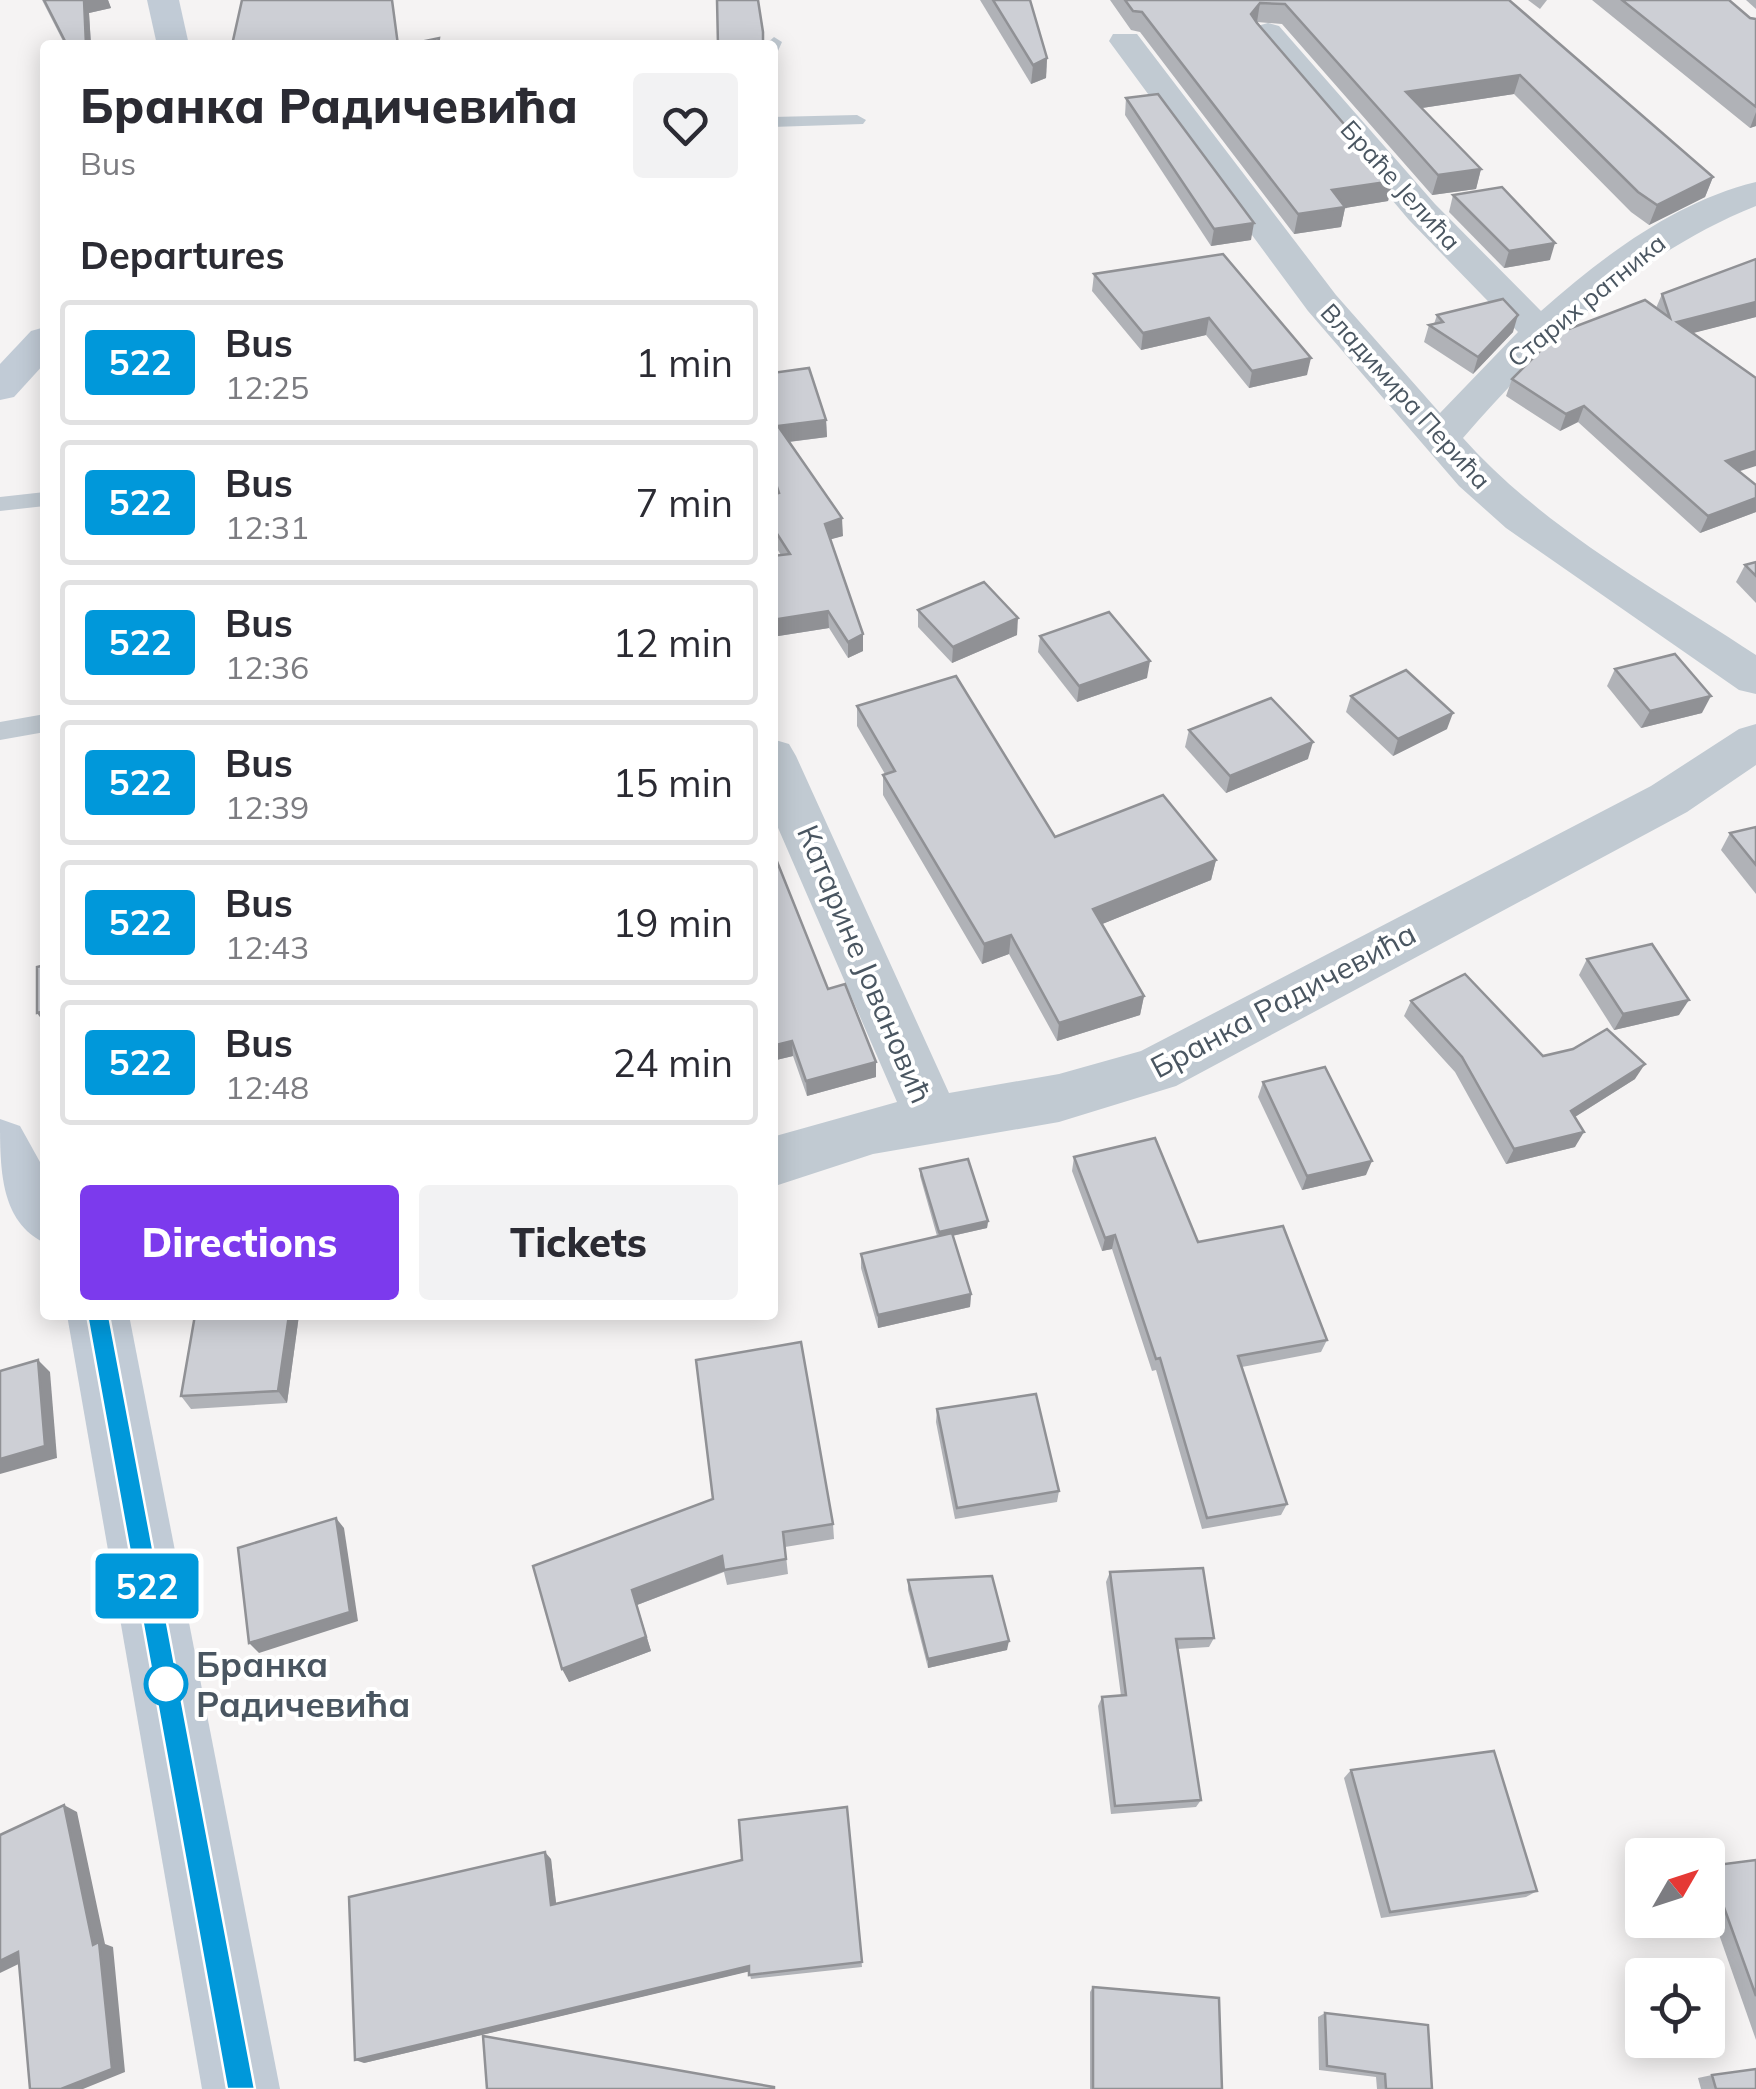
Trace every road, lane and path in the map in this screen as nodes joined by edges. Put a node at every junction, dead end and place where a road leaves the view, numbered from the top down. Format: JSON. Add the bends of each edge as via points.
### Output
{"nodes":[{"id":1,"x":163,"y":0,"type":"edge"},
{"id":2,"x":1268,"y":33,"type":"edge"},
{"id":3,"x":172,"y":40,"type":"edge"},
{"id":4,"x":1125,"y":41,"type":"dead end"},
{"id":5,"x":857,"y":120,"type":"dead end"},
{"id":6,"x":778,"y":122,"type":"edge"},
{"id":7,"x":1709,"y":174,"type":"edge"},
{"id":8,"x":1747,"y":196,"type":"edge"},
{"id":9,"x":1540,"y":332,"type":"junction"},
{"id":10,"x":40,"y":344,"type":"edge"},
{"id":11,"x":0,"y":388,"type":"edge"},
{"id":12,"x":1439,"y":439,"type":"junction"},
{"id":13,"x":40,"y":500,"type":"edge"},
{"id":14,"x":0,"y":504,"type":"edge"},
{"id":15,"x":1756,"y":678,"type":"edge"},
{"id":16,"x":40,"y":724,"type":"edge"},
{"id":17,"x":0,"y":731,"type":"edge"},
{"id":18,"x":1756,"y":742,"type":"edge"},
{"id":19,"x":778,"y":770,"type":"edge"},
{"id":20,"x":932,"y":1118,"type":"junction"},
{"id":21,"x":0,"y":1143,"type":"edge"},
{"id":22,"x":778,"y":1160,"type":"edge"},
{"id":23,"x":40,"y":1211,"type":"edge"},
{"id":24,"x":99,"y":1320,"type":"edge"},
{"id":25,"x":241,"y":2089,"type":"edge"}],
"edges":[{"from":1,"to":3,"type":"street"},
{"from":2,"to":9,"type":"street","name":"Браће Јелића","via":[[1422,212]]},
{"from":4,"to":12,"type":"street","name":"Владимира Перића","via":[[1322,302]]},
{"from":5,"to":6,"type":"lane"},
{"from":7,"to":8,"type":"street"},
{"from":8,"to":9,"type":"street","name":"Старих ратника","via":[[1652,241]]},
{"from":9,"to":12,"type":"street","name":"Старих ратника"},
{"from":10,"to":11,"type":"street"},
{"from":12,"to":15,"type":"street","name":"Владимира Перића","via":[[1521,518]]},
{"from":13,"to":14,"type":"lane"},
{"from":16,"to":17,"type":"lane"},
{"from":18,"to":20,"type":"street","name":"Бранка Радичевића","via":[[1669,799],[1156,1070],[1059,1098]]},
{"from":19,"to":20,"type":"street","name":"Катарине Јовановић"},
{"from":20,"to":22,"type":"street","name":"Бранка Радичевића"},
{"from":21,"to":23,"type":"street"},
{"from":24,"to":25,"type":"street"}]}
